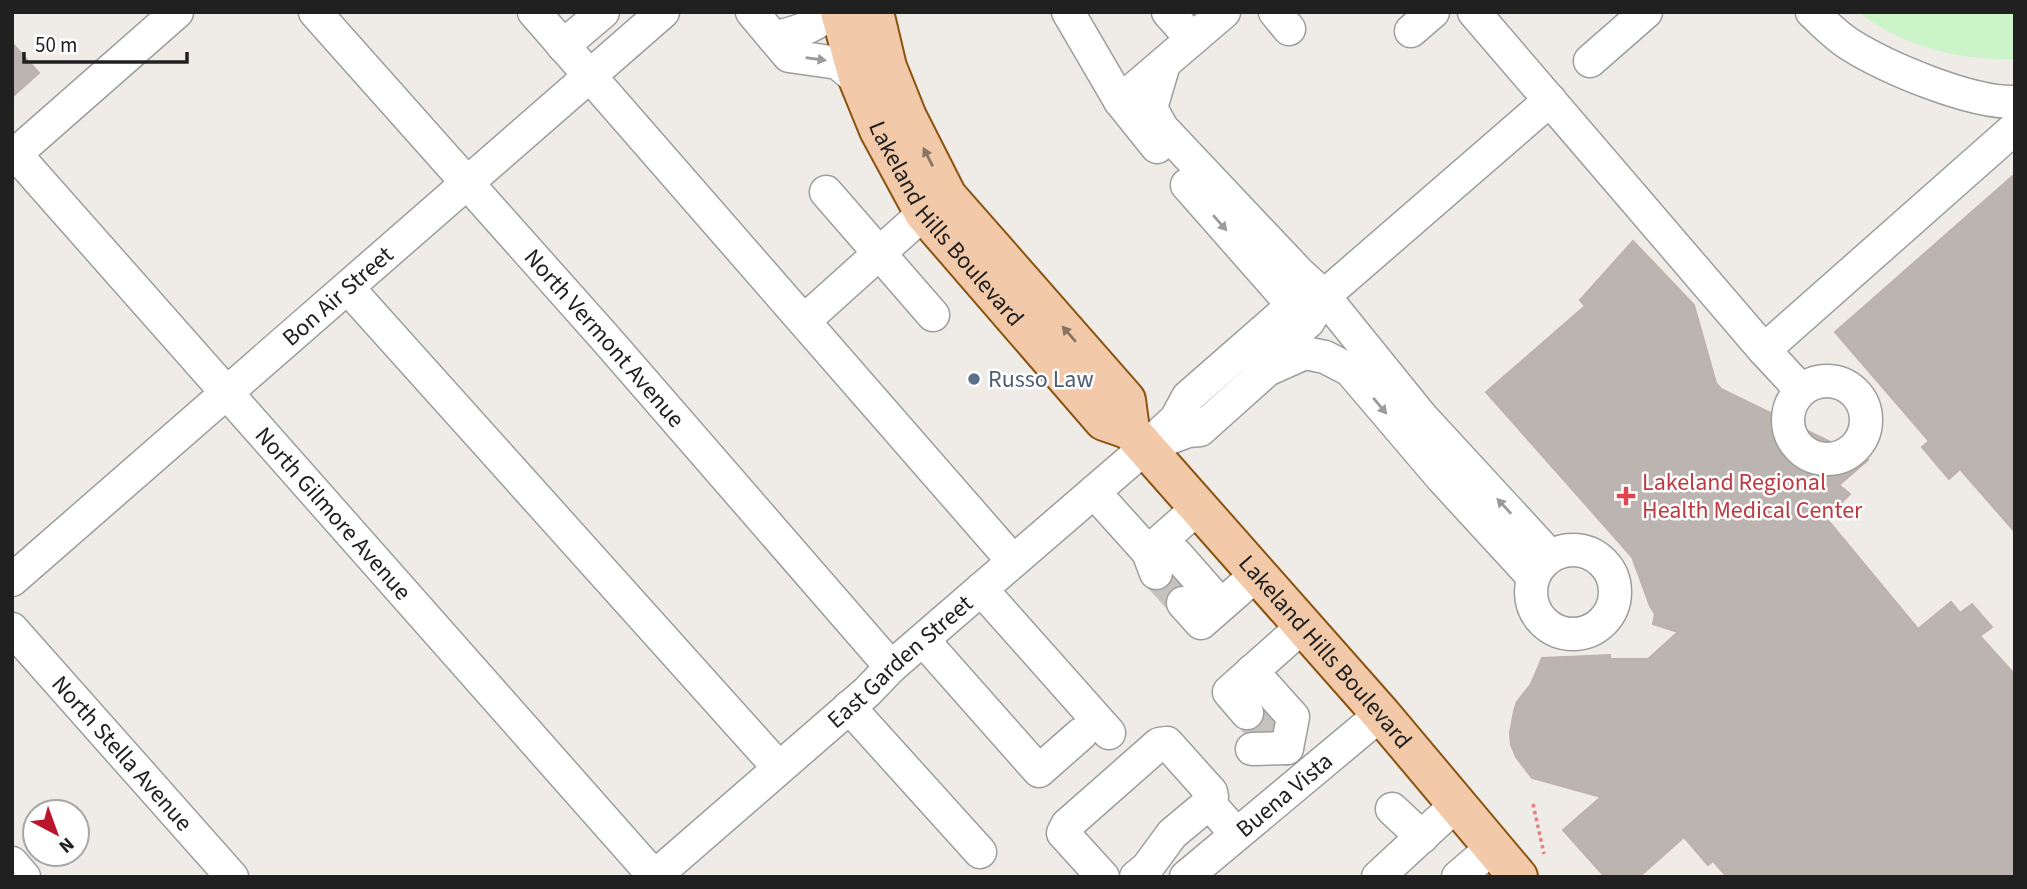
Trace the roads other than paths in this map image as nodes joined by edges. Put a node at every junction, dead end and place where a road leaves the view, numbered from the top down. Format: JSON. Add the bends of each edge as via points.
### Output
{"nodes":[{"id":1,"x":177,"y":12,"type":"edge"},
{"id":2,"x":315,"y":12,"type":"edge"},
{"id":3,"x":534,"y":12,"type":"edge"},
{"id":4,"x":603,"y":12,"type":"edge"},
{"id":5,"x":663,"y":12,"type":"edge"},
{"id":6,"x":752,"y":12,"type":"edge"},
{"id":7,"x":828,"y":12,"type":"edge"},
{"id":8,"x":840,"y":12,"type":"edge"},
{"id":9,"x":874,"y":12,"type":"edge"},
{"id":10,"x":1068,"y":12,"type":"edge"},
{"id":11,"x":1168,"y":12,"type":"edge"},
{"id":12,"x":1224,"y":12,"type":"edge"},
{"id":13,"x":1474,"y":12,"type":"edge"},
{"id":14,"x":1646,"y":12,"type":"edge"},
{"id":15,"x":1812,"y":12,"type":"edge"},
{"id":16,"x":774,"y":38,"type":"junction"},
{"id":17,"x":1192,"y":40,"type":"junction"},
{"id":18,"x":563,"y":46,"type":"junction"},
{"id":19,"x":1590,"y":61,"type":"dead end"},
{"id":20,"x":1164,"y":64,"type":"junction"},
{"id":21,"x":590,"y":76,"type":"junction"},
{"id":22,"x":859,"y":81,"type":"junction"},
{"id":23,"x":1550,"y":100,"type":"junction"},
{"id":24,"x":1120,"y":101,"type":"junction"},
{"id":25,"x":2015,"y":102,"type":"edge"},
{"id":26,"x":2015,"y":128,"type":"edge"},
{"id":27,"x":13,"y":154,"type":"edge"},
{"id":28,"x":467,"y":183,"type":"junction"},
{"id":29,"x":826,"y":192,"type":"dead end"},
{"id":30,"x":924,"y":213,"type":"junction"},
{"id":31,"x":878,"y":253,"type":"junction"},
{"id":32,"x":348,"y":288,"type":"junction"},
{"id":33,"x":1308,"y":308,"type":"junction"},
{"id":34,"x":933,"y":315,"type":"dead end"},
{"id":35,"x":804,"y":321,"type":"junction"},
{"id":36,"x":1765,"y":350,"type":"junction"},
{"id":37,"x":1350,"y":370,"type":"junction"},
{"id":38,"x":1801,"y":390,"type":"dead end"},
{"id":39,"x":226,"y":392,"type":"junction"},
{"id":40,"x":1188,"y":431,"type":"junction"},
{"id":41,"x":1138,"y":439,"type":"junction"},
{"id":42,"x":1094,"y":492,"type":"junction"},
{"id":43,"x":1199,"y":508,"type":"junction"},
{"id":44,"x":1013,"y":561,"type":"junction"},
{"id":45,"x":1152,"y":562,"type":"junction"},
{"id":46,"x":1257,"y":574,"type":"junction"},
{"id":47,"x":12,"y":580,"type":"edge"},
{"id":48,"x":981,"y":589,"type":"junction"},
{"id":49,"x":1182,"y":603,"type":"tunnel mouth"},
{"id":50,"x":1221,"y":605,"type":"junction"},
{"id":51,"x":1303,"y":626,"type":"junction"},
{"id":52,"x":12,"y":629,"type":"edge"},
{"id":53,"x":923,"y":640,"type":"junction"},
{"id":54,"x":891,"y":667,"type":"junction"},
{"id":55,"x":1252,"y":671,"type":"junction"},
{"id":56,"x":849,"y":707,"type":"junction"},
{"id":57,"x":1381,"y":714,"type":"junction"},
{"id":58,"x":1255,"y":730,"type":"junction"},
{"id":59,"x":779,"y":768,"type":"junction"},
{"id":60,"x":1316,"y":768,"type":"junction"},
{"id":61,"x":1209,"y":803,"type":"junction"},
{"id":62,"x":1457,"y":804,"type":"junction"},
{"id":63,"x":1392,"y":808,"type":"dead end"},
{"id":64,"x":1422,"y":837,"type":"junction"},
{"id":65,"x":1493,"y":847,"type":"junction"},
{"id":66,"x":980,"y":852,"type":"dead end"},
{"id":67,"x":1226,"y":853,"type":"edge"},
{"id":68,"x":12,"y":863,"type":"edge"},
{"id":69,"x":1531,"y":865,"type":"edge"},
{"id":70,"x":24,"y":877,"type":"edge"},
{"id":71,"x":232,"y":877,"type":"edge"},
{"id":72,"x":654,"y":877,"type":"edge"},
{"id":73,"x":1103,"y":877,"type":"edge"},
{"id":74,"x":1136,"y":877,"type":"edge"},
{"id":75,"x":1186,"y":877,"type":"edge"},
{"id":76,"x":1378,"y":877,"type":"edge"},
{"id":77,"x":1458,"y":877,"type":"edge"}],
"edges":[{"from":1,"to":27,"type":"street"},
{"from":2,"to":28,"type":"street","name":"North Vermont Avenue"},
{"from":3,"to":18,"type":"street"},
{"from":4,"to":18,"type":"street"},
{"from":5,"to":21,"type":"street","name":"Bon Air Street"},
{"from":6,"to":16,"type":"street"},
{"from":7,"to":16,"type":"street","via":[[814,24]]},
{"from":8,"to":22,"type":"main road","name":"Lakeland Hills Boulevard"},
{"from":41,"to":9,"type":"main road","name":"Lakeland Hills Boulevard","one_way":true,"via":[[1126,400],[947,196],[902,105]]},
{"from":10,"to":24,"type":"street"},
{"from":11,"to":17,"type":"street"},
{"from":12,"to":17,"type":"street"},
{"from":13,"to":23,"type":"street"},
{"from":14,"to":19,"type":"street"},
{"from":15,"to":25,"type":"street","via":[[1847,43],[1912,77],[1978,97]]},
{"from":16,"to":22,"type":"street","one_way":true,"via":[[789,56],[838,63]]},
{"from":17,"to":20,"type":"street"},
{"from":18,"to":21,"type":"street"},
{"from":20,"to":24,"type":"street"},
{"from":20,"to":33,"type":"street","via":[[1151,108],[1162,128],[1289,262]]},
{"from":21,"to":28,"type":"street","name":"Bon Air Street"},
{"from":21,"to":35,"type":"street"},
{"from":22,"to":30,"type":"main road","name":"Lakeland Hills Boulevard","via":[[879,130]]},
{"from":23,"to":33,"type":"street"},
{"from":23,"to":36,"type":"street"},
{"from":24,"to":33,"type":"street","one_way":true,"via":[[1188,187]]},
{"from":26,"to":36,"type":"street"},
{"from":27,"to":39,"type":"street","name":"North Gilmore Avenue"},
{"from":28,"to":32,"type":"street","name":"Bon Air Street"},
{"from":28,"to":54,"type":"street","name":"North Vermont Avenue"},
{"from":29,"to":31,"type":"street"},
{"from":30,"to":31,"type":"street"},
{"from":30,"to":41,"type":"main road","name":"Lakeland Hills Boulevard","via":[[1104,421]]},
{"from":31,"to":34,"type":"street"},
{"from":31,"to":35,"type":"street"},
{"from":32,"to":39,"type":"street","name":"Bon Air Street"},
{"from":32,"to":59,"type":"street"},
{"from":33,"to":37,"type":"street"},
{"from":37,"to":33,"type":"street","one_way":true,"via":[[1442,478],[1542,566],[1421,416]]},
{"from":33,"to":40,"type":"street"},
{"from":33,"to":41,"type":"street","via":[[1188,397],[1177,419]]},
{"from":35,"to":44,"type":"street"},
{"from":36,"to":38,"type":"street"},
{"from":37,"to":40,"type":"street","via":[[1306,353],[1266,370],[1200,430]]},
{"from":39,"to":47,"type":"street","name":"Bon Air Street"},
{"from":39,"to":72,"type":"street","name":"North Gilmore Avenue"},
{"from":40,"to":41,"type":"street"},
{"from":41,"to":42,"type":"street","name":"East Garden Street"},
{"from":41,"to":43,"type":"main road","name":"Lakeland Hills Boulevard"},
{"from":42,"to":44,"type":"street","name":"East Garden Street"},
{"from":42,"to":45,"type":"street"},
{"from":43,"to":45,"type":"street"},
{"from":43,"to":46,"type":"main road","name":"Lakeland Hills Boulevard"},
{"from":44,"to":48,"type":"street","name":"East Garden Street"},
{"from":45,"to":50,"type":"street","via":[[1177,555]]},
{"from":46,"to":50,"type":"street"},
{"from":46,"to":51,"type":"main road","name":"Lakeland Hills Boulevard"},
{"from":48,"to":53,"type":"street","name":"East Garden Street"},
{"from":48,"to":53,"type":"street","via":[[1095,733],[1039,771]]},
{"from":49,"to":50,"type":"street","via":[[1200,623]]},
{"from":51,"to":55,"type":"street"},
{"from":51,"to":57,"type":"main road","name":"Lakeland Hills Boulevard"},
{"from":52,"to":71,"type":"street","name":"North Stella Avenue"},
{"from":53,"to":54,"type":"street","name":"East Garden Street"},
{"from":54,"to":56,"type":"street","name":"East Garden Street"},
{"from":55,"to":58,"type":"street","via":[[1229,692]]},
{"from":55,"to":58,"type":"street","via":[[1293,717]]},
{"from":56,"to":59,"type":"street","name":"East Garden Street"},
{"from":56,"to":66,"type":"street"},
{"from":57,"to":60,"type":"street","name":"Buena Vista"},
{"from":57,"to":62,"type":"main road","name":"Lakeland Hills Boulevard"},
{"from":58,"to":60,"type":"street"},
{"from":59,"to":72,"type":"street","name":"East Garden Street"},
{"from":60,"to":67,"type":"street","name":"Buena Vista"},
{"from":61,"to":67,"type":"street"},
{"from":61,"to":73,"type":"street","via":[[1211,792],[1167,743],[1159,744],[1063,833]]},
{"from":61,"to":74,"type":"street","via":[[1172,834]]},
{"from":62,"to":64,"type":"street"},
{"from":62,"to":65,"type":"main road","name":"Lakeland Hills Boulevard"},
{"from":63,"to":64,"type":"street"},
{"from":64,"to":76,"type":"street"},
{"from":65,"to":69,"type":"main road","name":"Lakeland Hills Boulevard"},
{"from":65,"to":77,"type":"street"},
{"from":67,"to":75,"type":"street","name":"Buena Vista"},
{"from":68,"to":70,"type":"street"}]}
